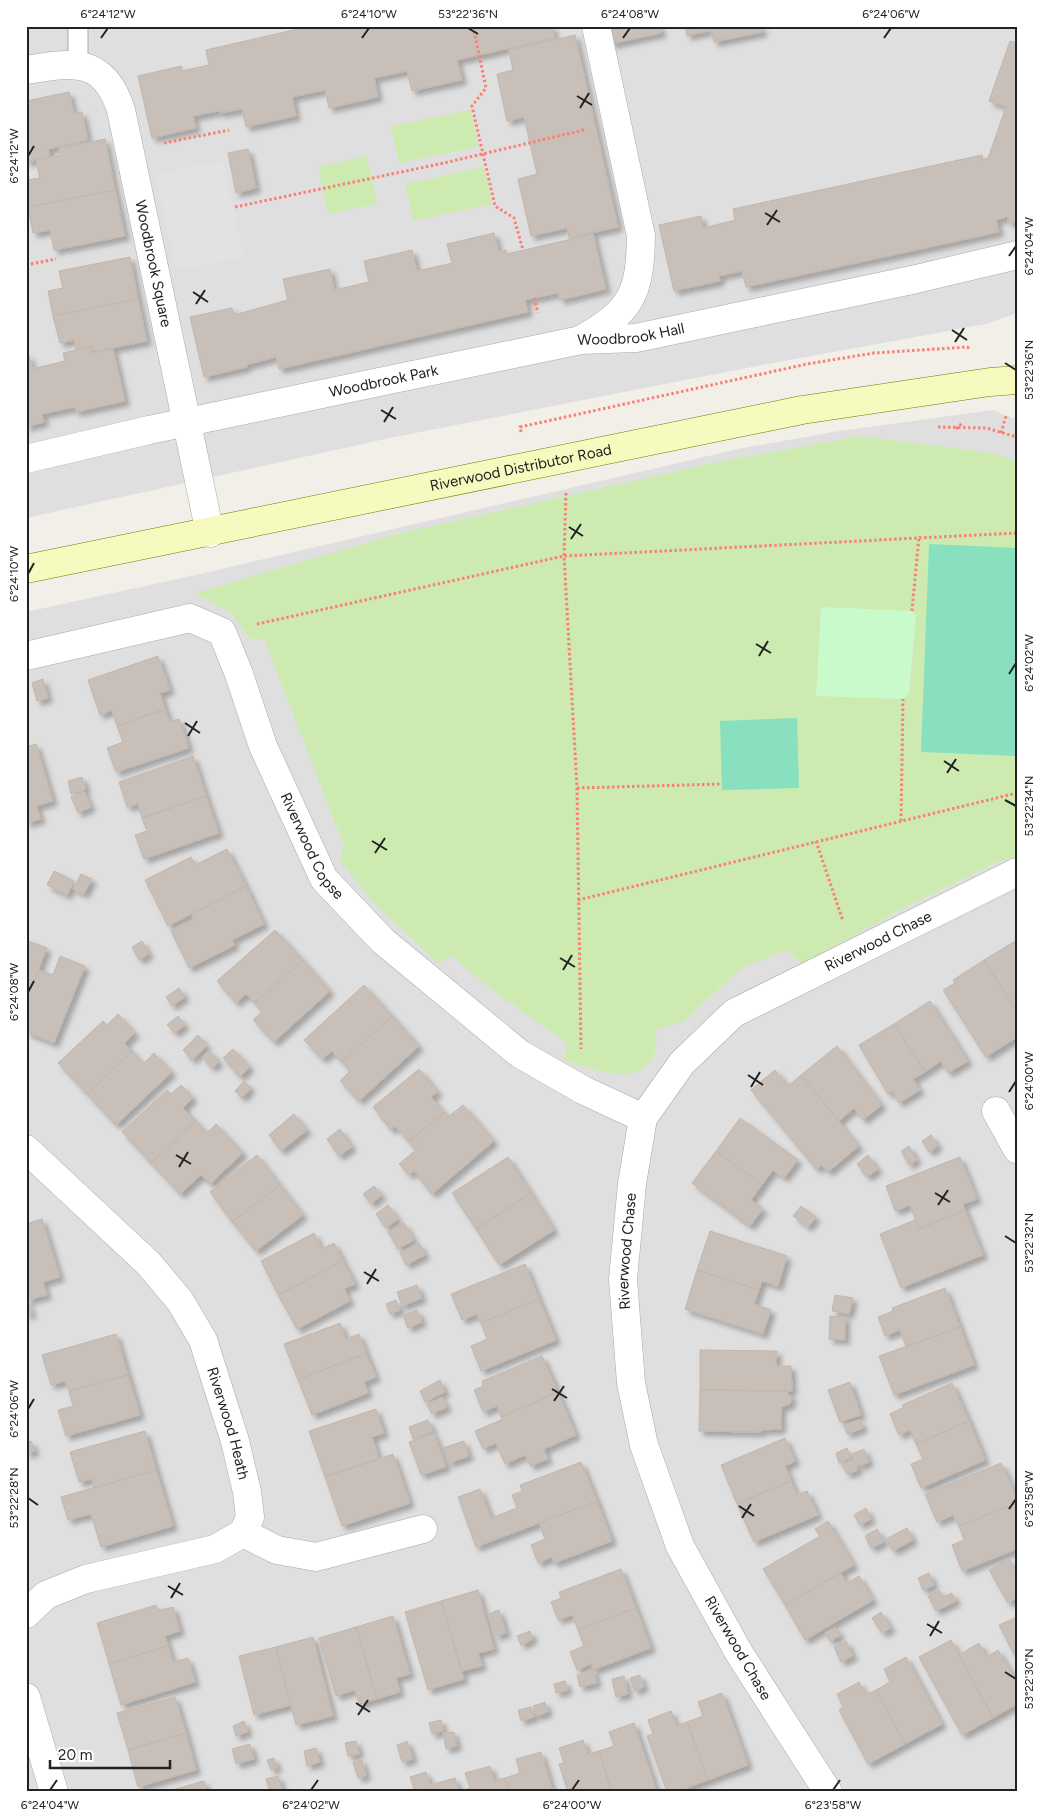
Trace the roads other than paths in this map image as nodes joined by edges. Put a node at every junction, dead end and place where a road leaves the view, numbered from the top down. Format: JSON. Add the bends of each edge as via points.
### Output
{"nodes":[{"id":1,"x":78,"y":26,"type":"edge"},
{"id":2,"x":596,"y":26,"type":"edge"},
{"id":3,"x":78,"y":65,"type":"junction"},
{"id":4,"x":26,"y":70,"type":"edge"},
{"id":5,"x":1017,"y":255,"type":"edge"},
{"id":6,"x":581,"y":340,"type":"junction"},
{"id":7,"x":1017,"y":380,"type":"edge"},
{"id":8,"x":188,"y":424,"type":"junction"},
{"id":9,"x":26,"y":458,"type":"edge"},
{"id":10,"x":210,"y":533,"type":"junction"},
{"id":11,"x":26,"y":570,"type":"edge"},
{"id":12,"x":26,"y":656,"type":"edge"},
{"id":13,"x":1017,"y":872,"type":"edge"},
{"id":14,"x":996,"y":1111,"type":"dead end"},
{"id":15,"x":643,"y":1118,"type":"junction"},
{"id":16,"x":26,"y":1149,"type":"edge"},
{"id":17,"x":1017,"y":1149,"type":"edge"},
{"id":18,"x":423,"y":1529,"type":"dead end"},
{"id":19,"x":243,"y":1533,"type":"junction"},
{"id":20,"x":26,"y":1614,"type":"edge"},
{"id":21,"x":26,"y":1697,"type":"edge"},
{"id":22,"x":54,"y":1792,"type":"edge"},
{"id":23,"x":828,"y":1792,"type":"edge"}],
"edges":[{"from":1,"to":3,"type":"lane"},
{"from":2,"to":6,"type":"street","name":"Woodbrook Hall","via":[[642,236],[641,257],[639,278],[630,301],[603,327]]},
{"from":3,"to":4,"type":"street","name":"Woodbrook Square"},
{"from":3,"to":8,"type":"street","name":"Woodbrook Square","via":[[106,78],[115,91]]},
{"from":5,"to":6,"type":"street","name":"Woodbrook Hall","via":[[636,338]]},
{"from":6,"to":8,"type":"street","name":"Woodbrook Park"},
{"from":7,"to":10,"type":"street","name":"Riverwood Distributor Road","via":[[802,410]]},
{"from":8,"to":9,"type":"street","name":"Woodbrook Park"},
{"from":8,"to":10,"type":"street","name":"Woodbrook Square"},
{"from":10,"to":11,"type":"street","name":"Riverwood Distributor Road"},
{"from":12,"to":15,"type":"street","name":"Riverwood Copse","via":[[190,618],[222,632],[262,746],[324,879],[383,941],[520,1054],[583,1090]]},
{"from":13,"to":15,"type":"street","name":"Riverwood Chase","via":[[734,1013],[682,1063]]},
{"from":14,"to":17,"type":"street"},
{"from":15,"to":23,"type":"street","name":"Riverwood Chase","via":[[632,1184],[623,1279],[631,1383],[644,1445],[680,1546],[739,1653]]},
{"from":16,"to":19,"type":"street","name":"Riverwood Heath","via":[[149,1264],[180,1301],[203,1340],[235,1441],[247,1492],[250,1517]]},
{"from":18,"to":19,"type":"street","via":[[316,1557],[277,1550]]},
{"from":19,"to":20,"type":"street","via":[[215,1549],[86,1579],[46,1595]]},
{"from":21,"to":22,"type":"street"}]}
